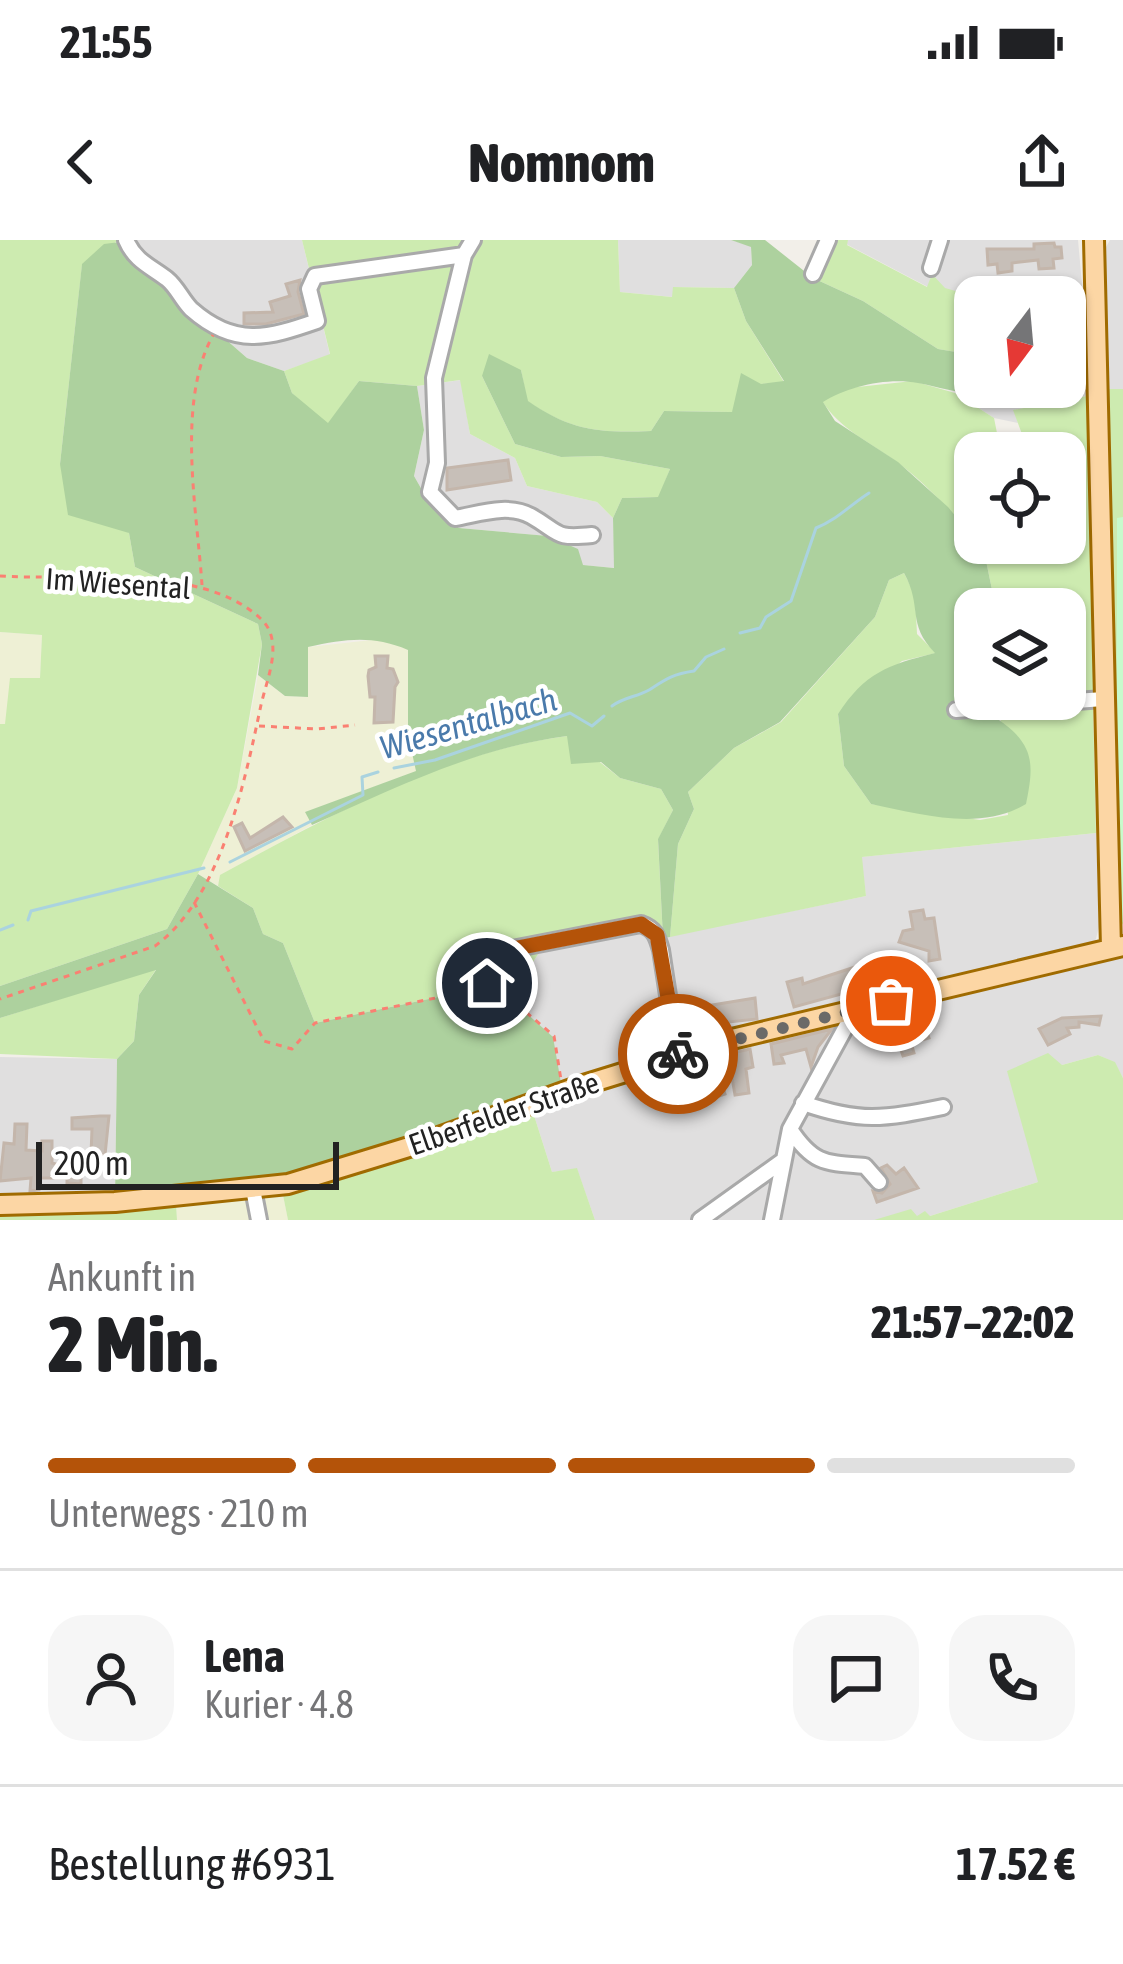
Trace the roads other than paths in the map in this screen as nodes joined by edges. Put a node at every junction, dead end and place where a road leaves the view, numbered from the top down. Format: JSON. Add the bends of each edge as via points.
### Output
{"nodes":[{"id":1,"x":126,"y":240,"type":"edge"},
{"id":2,"x":473,"y":240,"type":"edge"},
{"id":3,"x":828,"y":240,"type":"edge"},
{"id":4,"x":940,"y":240,"type":"edge"},
{"id":5,"x":1094,"y":240,"type":"edge"},
{"id":6,"x":464,"y":255,"type":"junction"},
{"id":7,"x":931,"y":268,"type":"dead end"},
{"id":8,"x":813,"y":274,"type":"dead end"},
{"id":9,"x":592,"y":535,"type":"dead end"},
{"id":10,"x":1103,"y":699,"type":"junction"},
{"id":11,"x":1086,"y":700,"type":"edge"},
{"id":12,"x":1117,"y":947,"type":"edge"},
{"id":13,"x":487,"y":983,"type":"dead end"},
{"id":14,"x":855,"y":1010,"type":"junction"},
{"id":15,"x":677,"y":1054,"type":"junction"},
{"id":16,"x":803,"y":1103,"type":"junction"},
{"id":17,"x":943,"y":1107,"type":"dead end"},
{"id":18,"x":790,"y":1129,"type":"junction"},
{"id":19,"x":781,"y":1162,"type":"junction"},
{"id":20,"x":879,"y":1183,"type":"dead end"},
{"id":21,"x":253,"y":1189,"type":"junction"},
{"id":22,"x":0,"y":1204,"type":"edge"},
{"id":23,"x":259,"y":1220,"type":"edge"},
{"id":24,"x":700,"y":1220,"type":"edge"},
{"id":25,"x":772,"y":1220,"type":"edge"}],
"edges":[{"from":1,"to":6,"type":"street","via":[[140,262],[217,328],[269,338],[317,321],[309,289],[315,276]]},
{"from":2,"to":6,"type":"street"},
{"from":3,"to":8,"type":"street"},
{"from":4,"to":7,"type":"street"},
{"from":5,"to":10,"type":"main road"},
{"from":6,"to":9,"type":"street","via":[[434,378],[430,492],[455,518],[503,509],[529,514],[565,538]]},
{"from":10,"to":11,"type":"street"},
{"from":10,"to":12,"type":"main road"},
{"from":12,"to":14,"type":"main road","name":"Elberfelder Straße"},
{"from":13,"to":15,"type":"street","via":[[512,949],[641,924],[657,935]]},
{"from":14,"to":15,"type":"main road","name":"Elberfelder Straße"},
{"from":14,"to":16,"type":"street"},
{"from":15,"to":21,"type":"main road","name":"Elberfelder Straße","via":[[350,1166]]},
{"from":16,"to":17,"type":"street","via":[[847,1119]]},
{"from":16,"to":18,"type":"street"},
{"from":18,"to":19,"type":"street"},
{"from":18,"to":20,"type":"street","via":[[816,1159],[865,1166]]},
{"from":19,"to":24,"type":"street"},
{"from":19,"to":25,"type":"street"},
{"from":21,"to":22,"type":"main road","name":"Elberfelder Straße"},
{"from":21,"to":23,"type":"street"}]}
